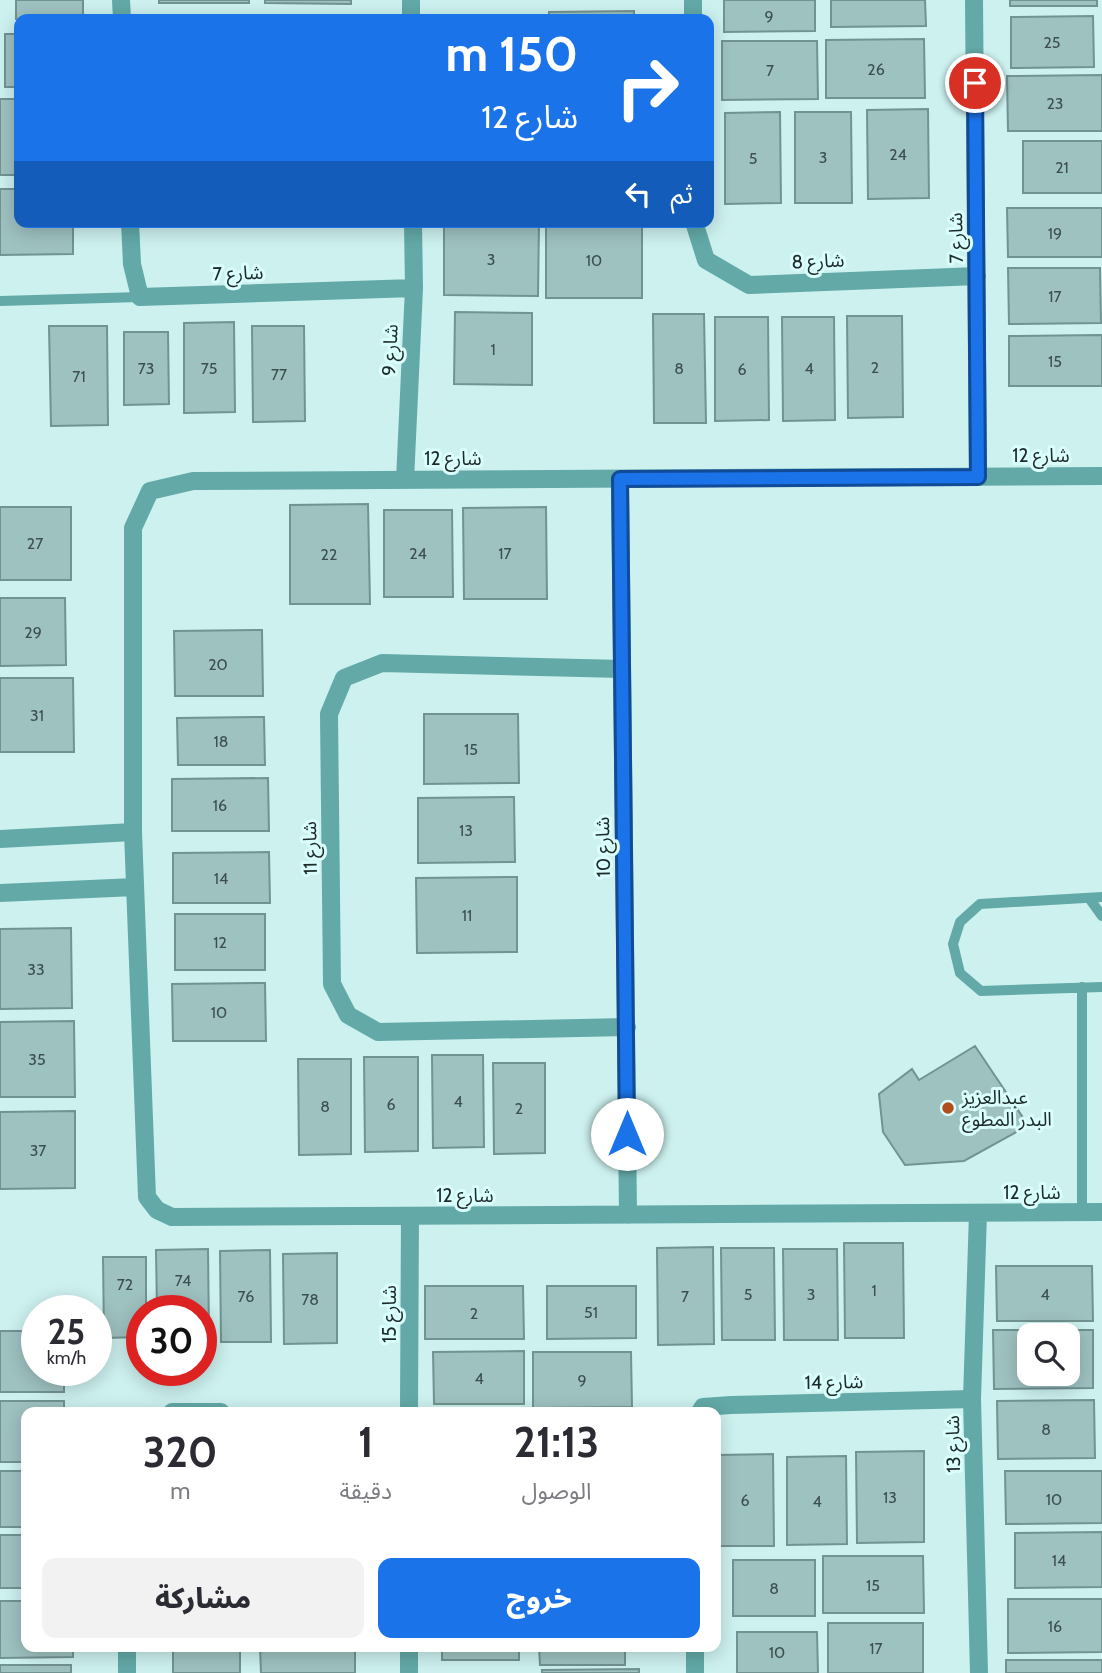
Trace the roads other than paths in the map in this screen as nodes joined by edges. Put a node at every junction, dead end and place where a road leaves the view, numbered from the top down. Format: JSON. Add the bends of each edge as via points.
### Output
{"nodes":[{"id":1,"x":974,"y":0,"type":"edge"},
{"id":2,"x":130,"y":228,"type":"edge"},
{"id":3,"x":413,"y":228,"type":"edge"},
{"id":4,"x":696,"y":228,"type":"edge"},
{"id":5,"x":977,"y":276,"type":"junction"},
{"id":6,"x":414,"y":288,"type":"junction"},
{"id":7,"x":140,"y":297,"type":"junction"},
{"id":8,"x":0,"y":301,"type":"edge"},
{"id":9,"x":1102,"y":476,"type":"edge"},
{"id":10,"x":978,"y":477,"type":"junction"},
{"id":11,"x":620,"y":479,"type":"junction"},
{"id":12,"x":405,"y":480,"type":"junction"},
{"id":13,"x":622,"y":669,"type":"junction"},
{"id":14,"x":133,"y":832,"type":"junction"},
{"id":15,"x":0,"y":839,"type":"edge"},
{"id":16,"x":135,"y":887,"type":"junction"},
{"id":17,"x":0,"y":893,"type":"edge"},
{"id":18,"x":1102,"y":897,"type":"edge"},
{"id":19,"x":1089,"y":898,"type":"junction"},
{"id":20,"x":1102,"y":916,"type":"edge"},
{"id":21,"x":1100,"y":984,"type":"edge"},
{"id":22,"x":1082,"y":987,"type":"junction"},
{"id":23,"x":627,"y":1027,"type":"junction"},
{"id":24,"x":1082,"y":1212,"type":"junction"},
{"id":25,"x":1102,"y":1212,"type":"edge"},
{"id":26,"x":978,"y":1213,"type":"junction"},
{"id":27,"x":628,"y":1215,"type":"junction"},
{"id":28,"x":410,"y":1216,"type":"junction"},
{"id":29,"x":972,"y":1399,"type":"junction"},
{"id":30,"x":409,"y":1407,"type":"edge"},
{"id":31,"x":703,"y":1407,"type":"edge"},
{"id":32,"x":127,"y":1652,"type":"edge"},
{"id":33,"x":409,"y":1652,"type":"edge"},
{"id":34,"x":695,"y":1652,"type":"edge"},
{"id":35,"x":127,"y":1673,"type":"edge"},
{"id":36,"x":409,"y":1673,"type":"edge"},
{"id":37,"x":695,"y":1673,"type":"edge"},
{"id":38,"x":979,"y":1673,"type":"edge"}],
"edges":[{"from":1,"to":5,"type":"street","name":"شارع 7"},
{"from":2,"to":7,"type":"street"},
{"from":3,"to":6,"type":"street","name":"شارع 9"},
{"from":4,"to":5,"type":"street","name":"شارع 8","via":[[706,260],[750,285]]},
{"from":5,"to":10,"type":"street","name":"شارع 7"},
{"from":6,"to":7,"type":"street","name":"شارع 7"},
{"from":6,"to":12,"type":"street","name":"شارع 9"},
{"from":7,"to":8,"type":"lane"},
{"from":9,"to":10,"type":"street","name":"شارع 12"},
{"from":10,"to":11,"type":"street","name":"شارع 12"},
{"from":11,"to":12,"type":"street","name":"شارع 12"},
{"from":11,"to":13,"type":"street","name":"شارع 10"},
{"from":12,"to":14,"type":"street","name":"شارع 12","via":[[193,481],[150,491],[133,528]]},
{"from":13,"to":23,"type":"street","name":"شارع 10"},
{"from":13,"to":23,"type":"street","name":"شارع 11","via":[[382,663],[344,678],[329,714],[332,984],[348,1015],[378,1032]]},
{"from":14,"to":15,"type":"street"},
{"from":14,"to":16,"type":"street","name":"شارع 12"},
{"from":16,"to":17,"type":"street"},
{"from":16,"to":28,"type":"street","name":"شارع 12","via":[[147,1197],[157,1210],[172,1217]]},
{"from":18,"to":19,"type":"lane"},
{"from":19,"to":20,"type":"lane"},
{"from":19,"to":22,"type":"lane","via":[[980,904],[960,922],[953,944],[960,973],[981,991]]},
{"from":21,"to":22,"type":"lane"},
{"from":22,"to":24,"type":"lane"},
{"from":23,"to":27,"type":"street","name":"شارع 10"},
{"from":24,"to":25,"type":"street","name":"شارع 12"},
{"from":24,"to":26,"type":"street","name":"شارع 12"},
{"from":26,"to":27,"type":"street","name":"شارع 12"},
{"from":26,"to":29,"type":"street","name":"شارع 13"},
{"from":27,"to":28,"type":"street","name":"شارع 12"},
{"from":28,"to":30,"type":"street","name":"شارع 15"},
{"from":29,"to":31,"type":"street","name":"شارع 14"},
{"from":29,"to":38,"type":"street","name":"شارع 13"},
{"from":32,"to":35,"type":"street"},
{"from":33,"to":36,"type":"street"},
{"from":34,"to":37,"type":"street"}]}
